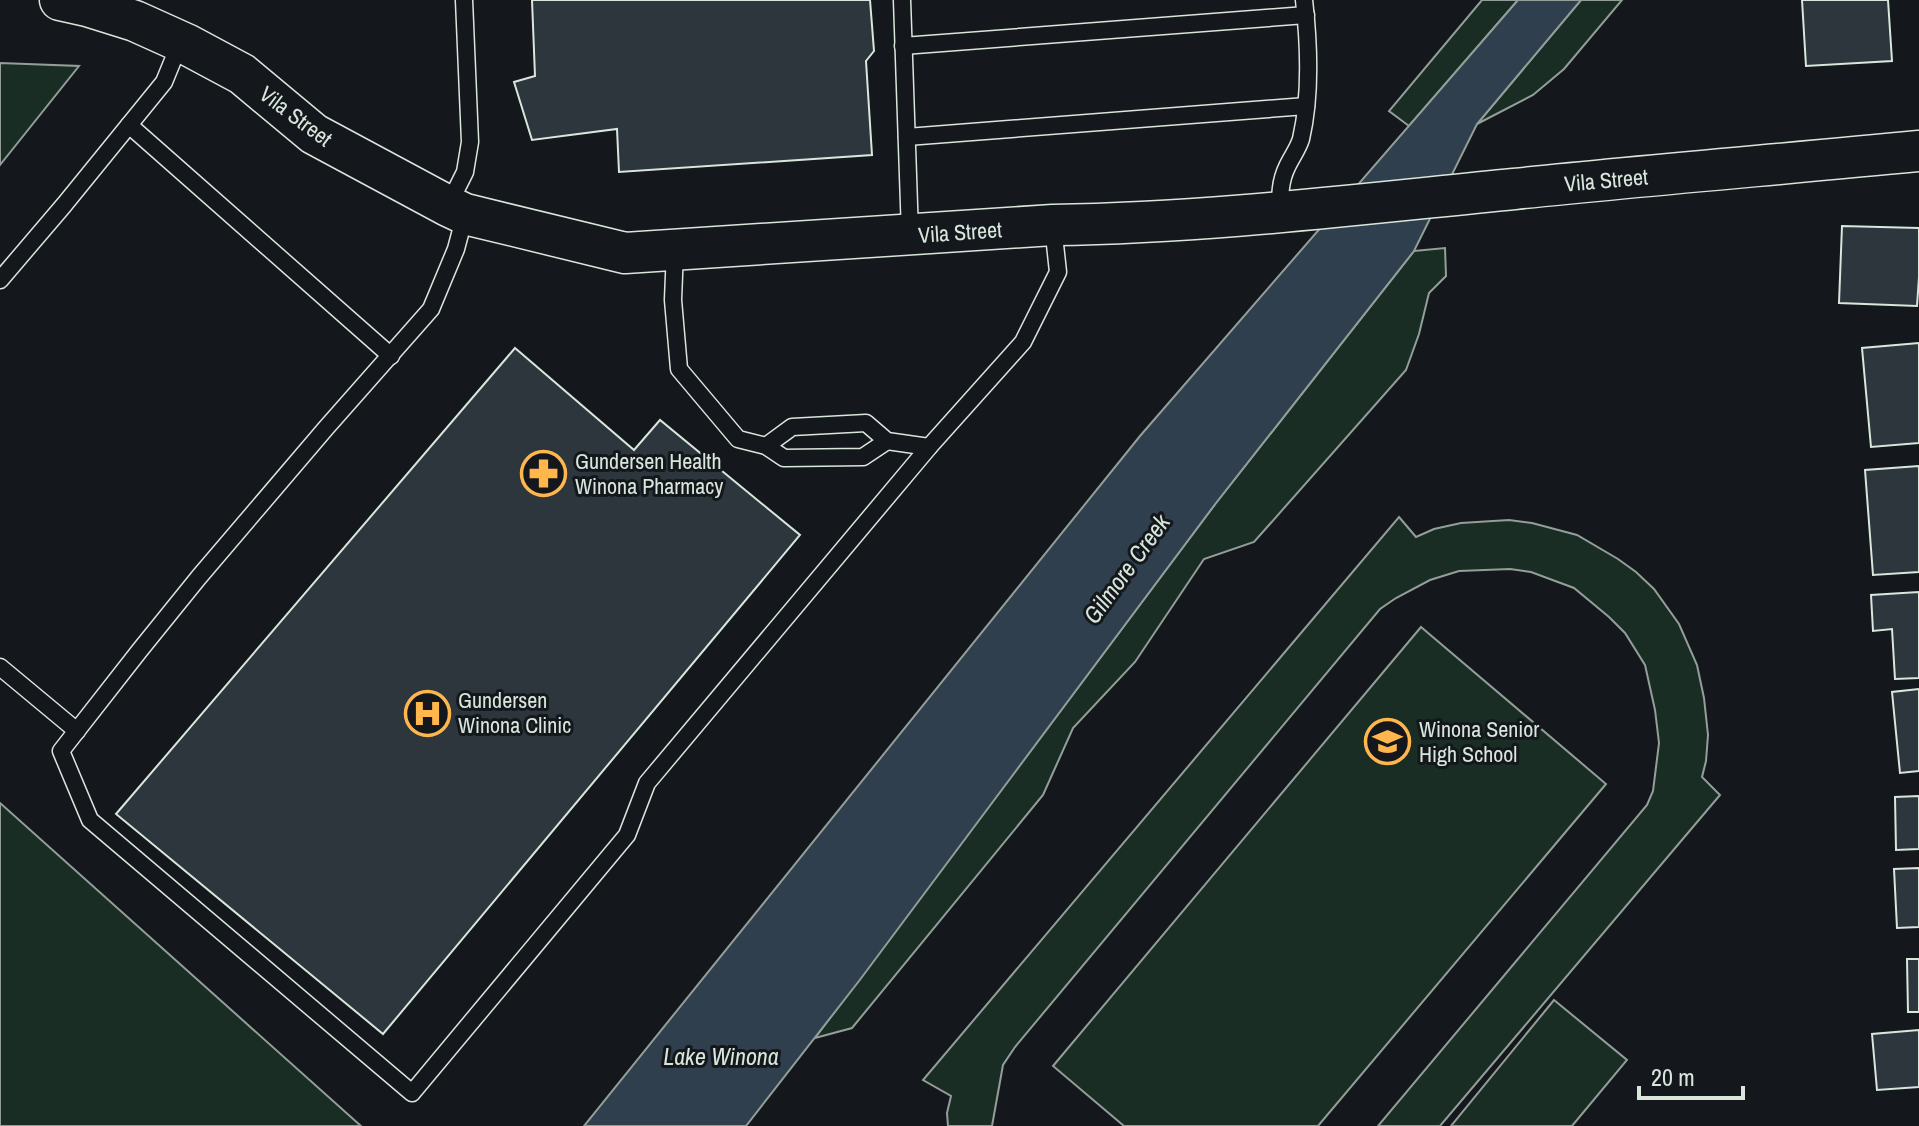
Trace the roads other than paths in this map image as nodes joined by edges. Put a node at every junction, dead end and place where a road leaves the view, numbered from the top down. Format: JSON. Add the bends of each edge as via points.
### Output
{"nodes":[{"id":1,"x":60,"y":0,"type":"edge"},
{"id":2,"x":464,"y":0,"type":"edge"},
{"id":3,"x":902,"y":0,"type":"edge"},
{"id":4,"x":1305,"y":8,"type":"edge"},
{"id":5,"x":180,"y":41,"type":"junction"},
{"id":6,"x":903,"y":46,"type":"junction"},
{"id":7,"x":1306,"y":106,"type":"junction"},
{"id":8,"x":129,"y":125,"type":"junction"},
{"id":9,"x":907,"y":137,"type":"junction"},
{"id":10,"x":1919,"y":151,"type":"edge"},
{"id":11,"x":457,"y":210,"type":"junction"},
{"id":12,"x":1284,"y":212,"type":"junction"},
{"id":13,"x":1053,"y":225,"type":"junction"},
{"id":14,"x":910,"y":236,"type":"junction"},
{"id":15,"x":675,"y":250,"type":"junction"},
{"id":16,"x":0,"y":280,"type":"edge"},
{"id":17,"x":391,"y":356,"type":"junction"},
{"id":18,"x":887,"y":441,"type":"junction"},
{"id":19,"x":766,"y":446,"type":"junction"},
{"id":20,"x":929,"y":447,"type":"junction"},
{"id":21,"x":0,"y":667,"type":"edge"},
{"id":22,"x":77,"y":731,"type":"junction"}],
"edges":[{"from":1,"to":5,"type":"street","name":"Vila Street","via":[[135,21]]},
{"from":2,"to":11,"type":"lane","via":[[470,142]]},
{"from":3,"to":6,"type":"lane"},
{"from":4,"to":6,"type":"lane"},
{"from":4,"to":7,"type":"lane"},
{"from":5,"to":8,"type":"lane","via":[[164,82]]},
{"from":5,"to":11,"type":"street","name":"Vila Street","via":[[242,74],[314,134]]},
{"from":6,"to":9,"type":"lane"},
{"from":7,"to":9,"type":"lane"},
{"from":7,"to":12,"type":"lane","via":[[1300,143],[1280,192]]},
{"from":8,"to":16,"type":"lane"},
{"from":8,"to":17,"type":"lane"},
{"from":9,"to":14,"type":"lane"},
{"from":10,"to":12,"type":"street","name":"Vila Street"},
{"from":11,"to":15,"type":"street","name":"Vila Street","via":[[625,253]]},
{"from":11,"to":17,"type":"lane","via":[[456,249],[431,309]]},
{"from":12,"to":13,"type":"street","name":"Vila Street"},
{"from":13,"to":14,"type":"street","name":"Vila Street"},
{"from":13,"to":20,"type":"lane","via":[[1058,272],[1023,342]]},
{"from":14,"to":15,"type":"street","name":"Vila Street"},
{"from":15,"to":19,"type":"lane","via":[[679,369],[738,439]]},
{"from":17,"to":22,"type":"lane","via":[[199,577]]},
{"from":18,"to":19,"type":"lane","via":[[863,457],[784,458]]},
{"from":18,"to":19,"type":"lane","via":[[866,423],[792,427]]},
{"from":18,"to":20,"type":"lane"},
{"from":20,"to":22,"type":"lane","via":[[647,783],[627,835],[412,1093],[90,820],[61,751]]},
{"from":21,"to":22,"type":"lane"}]}
